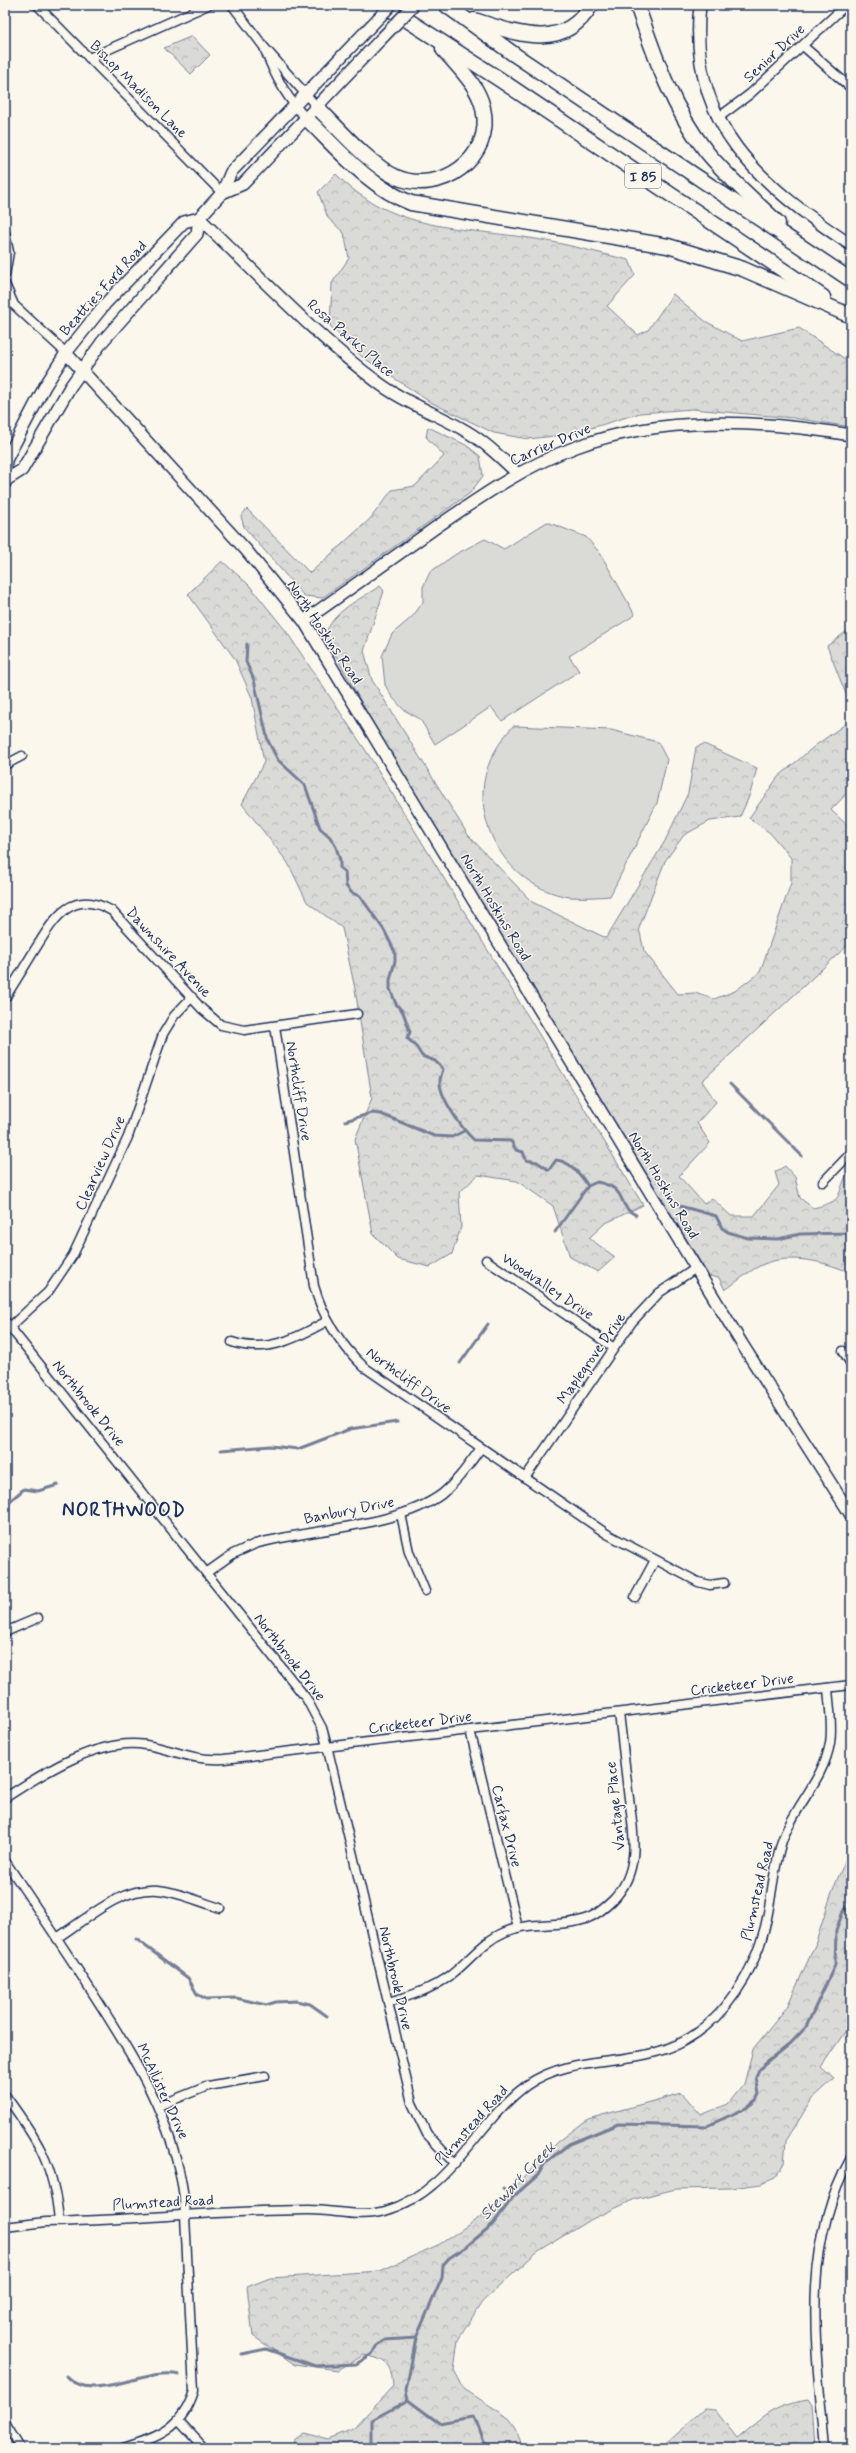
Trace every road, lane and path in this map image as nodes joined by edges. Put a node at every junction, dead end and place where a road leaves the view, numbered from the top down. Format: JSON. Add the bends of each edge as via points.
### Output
{"nodes":[{"id":1,"x":37,"y":5,"type":"edge"},
{"id":2,"x":208,"y":5,"type":"edge"},
{"id":3,"x":232,"y":5,"type":"edge"},
{"id":4,"x":384,"y":5,"type":"edge"},
{"id":5,"x":391,"y":5,"type":"edge"},
{"id":6,"x":414,"y":5,"type":"edge"},
{"id":7,"x":446,"y":5,"type":"edge"},
{"id":8,"x":591,"y":5,"type":"edge"},
{"id":9,"x":637,"y":5,"type":"edge"},
{"id":10,"x":700,"y":5,"type":"edge"},
{"id":11,"x":846,"y":5,"type":"edge"},
{"id":12,"x":462,"y":16,"type":"junction"},
{"id":13,"x":433,"y":38,"type":"junction"},
{"id":14,"x":803,"y":46,"type":"junction"},
{"id":15,"x":264,"y":47,"type":"junction"},
{"id":16,"x":89,"y":58,"type":"junction"},
{"id":17,"x":851,"y":88,"type":"edge"},
{"id":18,"x":305,"y":94,"type":"junction"},
{"id":19,"x":294,"y":106,"type":"junction"},
{"id":20,"x":317,"y":107,"type":"junction"},
{"id":21,"x":306,"y":118,"type":"junction"},
{"id":22,"x":718,"y":118,"type":"junction"},
{"id":23,"x":222,"y":193,"type":"junction"},
{"id":24,"x":199,"y":218,"type":"junction"},
{"id":25,"x":5,"y":233,"type":"edge"},
{"id":26,"x":851,"y":245,"type":"edge"},
{"id":27,"x":7,"y":246,"type":"edge"},
{"id":28,"x":805,"y":250,"type":"junction"},
{"id":29,"x":5,"y":275,"type":"edge"},
{"id":30,"x":851,"y":280,"type":"edge"},
{"id":31,"x":5,"y":284,"type":"edge"},
{"id":32,"x":851,"y":316,"type":"edge"},
{"id":33,"x":66,"y":353,"type":"junction"},
{"id":34,"x":81,"y":371,"type":"junction"},
{"id":35,"x":851,"y":435,"type":"edge"},
{"id":36,"x":518,"y":473,"type":"junction"},
{"id":37,"x":6,"y":480,"type":"edge"},
{"id":38,"x":304,"y":621,"type":"junction"},
{"id":39,"x":22,"y":756,"type":"dead end"},
{"id":40,"x":5,"y":765,"type":"edge"},
{"id":41,"x":192,"y":997,"type":"junction"},
{"id":42,"x":5,"y":998,"type":"edge"},
{"id":43,"x":357,"y":1014,"type":"dead end"},
{"id":44,"x":275,"y":1026,"type":"junction"},
{"id":45,"x":851,"y":1153,"type":"edge"},
{"id":46,"x":823,"y":1182,"type":"dead end"},
{"id":47,"x":486,"y":1260,"type":"dead end"},
{"id":48,"x":696,"y":1268,"type":"junction"},
{"id":49,"x":327,"y":1321,"type":"junction"},
{"id":50,"x":7,"y":1324,"type":"edge"},
{"id":51,"x":232,"y":1342,"type":"dead end"},
{"id":52,"x":614,"y":1348,"type":"junction"},
{"id":53,"x":843,"y":1351,"type":"dead end"},
{"id":54,"x":851,"y":1364,"type":"edge"},
{"id":55,"x":481,"y":1448,"type":"junction"},
{"id":56,"x":525,"y":1478,"type":"junction"},
{"id":57,"x":401,"y":1514,"type":"junction"},
{"id":58,"x":851,"y":1515,"type":"edge"},
{"id":59,"x":654,"y":1560,"type":"junction"},
{"id":60,"x":206,"y":1573,"type":"junction"},
{"id":61,"x":724,"y":1583,"type":"dead end"},
{"id":62,"x":425,"y":1591,"type":"dead end"},
{"id":63,"x":635,"y":1597,"type":"dead end"},
{"id":64,"x":38,"y":1618,"type":"dead end"},
{"id":65,"x":5,"y":1632,"type":"edge"},
{"id":66,"x":851,"y":1685,"type":"edge"},
{"id":67,"x":828,"y":1688,"type":"junction"},
{"id":68,"x":619,"y":1713,"type":"junction"},
{"id":69,"x":470,"y":1730,"type":"junction"},
{"id":70,"x":327,"y":1746,"type":"junction"},
{"id":71,"x":5,"y":1798,"type":"edge"},
{"id":72,"x":5,"y":1861,"type":"edge"},
{"id":73,"x":220,"y":1908,"type":"dead end"},
{"id":74,"x":518,"y":1928,"type":"junction"},
{"id":75,"x":57,"y":1938,"type":"junction"},
{"id":76,"x":388,"y":2002,"type":"junction"},
{"id":77,"x":265,"y":2076,"type":"dead end"},
{"id":78,"x":5,"y":2095,"type":"edge"},
{"id":79,"x":158,"y":2106,"type":"junction"},
{"id":80,"x":851,"y":2158,"type":"edge"},
{"id":81,"x":455,"y":2164,"type":"junction"},
{"id":82,"x":185,"y":2215,"type":"junction"},
{"id":83,"x":59,"y":2221,"type":"junction"},
{"id":84,"x":5,"y":2227,"type":"edge"},
{"id":85,"x":179,"y":2421,"type":"junction"},
{"id":86,"x":5,"y":2423,"type":"edge"},
{"id":87,"x":20,"y":2448,"type":"edge"},
{"id":88,"x":124,"y":2448,"type":"edge"},
{"id":89,"x":204,"y":2448,"type":"edge"},
{"id":90,"x":825,"y":2448,"type":"edge"}],
"edges":[{"from":1,"to":16,"type":"street","name":"Bishop Madison Lane"},
{"from":2,"to":16,"type":"street"},
{"from":3,"to":15,"type":"street"},
{"from":4,"to":13,"type":"highway","number":"I 85"},
{"from":5,"to":18,"type":"street","name":"Beatties Ford Road","bridge":true},
{"from":6,"to":20,"type":"street","name":"Beatties Ford Road","bridge":true},
{"from":7,"to":12,"type":"highway","number":"I 85"},
{"from":8,"to":12,"type":"highway","via":[[572,27],[543,36],[520,34]]},
{"from":9,"to":28,"type":"highway","via":[[664,80],[679,111],[697,139],[730,177]]},
{"from":10,"to":22,"type":"street","via":[[698,28],[701,61],[707,90]]},
{"from":11,"to":14,"type":"street","name":"Senior Drive"},
{"from":12,"to":28,"type":"highway","number":"I 85"},
{"from":13,"to":20,"type":"highway","via":[[474,86],[485,117],[484,134],[478,149],[469,162],[454,173],[423,182],[406,180],[390,174]]},
{"from":13,"to":32,"type":"highway","number":"I 85","via":[[499,79]]},
{"from":14,"to":17,"type":"street"},
{"from":14,"to":22,"type":"street","name":"Senior Drive","via":[[741,102]]},
{"from":15,"to":18,"type":"street"},
{"from":15,"to":19,"type":"street","via":[[270,64]]},
{"from":16,"to":23,"type":"street","name":"Bishop Madison Lane"},
{"from":18,"to":19,"type":"street","name":"Beatties Ford Road"},
{"from":18,"to":20,"type":"street"},
{"from":19,"to":21,"type":"street"},
{"from":19,"to":23,"type":"street","name":"Beatties Ford Road","via":[[231,172]]},
{"from":20,"to":21,"type":"street","name":"Beatties Ford Road"},
{"from":21,"to":23,"type":"street","name":"Beatties Ford Road","via":[[243,184]]},
{"from":21,"to":32,"type":"highway","via":[[374,182],[411,202],[668,246],[737,267]]},
{"from":22,"to":26,"type":"street","via":[[736,148],[758,173],[798,207]]},
{"from":23,"to":24,"type":"street","name":"Beatties Ford Road"},
{"from":24,"to":33,"type":"street","name":"Beatties Ford Road","via":[[184,222],[98,312]]},
{"from":24,"to":34,"type":"street","name":"Beatties Ford Road","via":[[197,234],[111,331]]},
{"from":24,"to":36,"type":"street","name":"Rosa Parks Place","via":[[368,375],[407,401],[466,431]]},
{"from":25,"to":27,"type":"street"},
{"from":27,"to":29,"type":"street"},
{"from":28,"to":30,"type":"highway","number":"I 85"},
{"from":31,"to":33,"type":"street","via":[[14,305]]},
{"from":33,"to":34,"type":"street","name":"North Hoskins Road"},
{"from":33,"to":37,"type":"street","name":"Beatties Ford Road","via":[[45,386],[6,460]]},
{"from":34,"to":37,"type":"street","name":"Beatties Ford Road","via":[[22,470]]},
{"from":34,"to":38,"type":"street","name":"North Hoskins Road","via":[[246,550]]},
{"from":35,"to":36,"type":"street","name":"Carrier Drive","via":[[738,424],[656,427],[615,435],[576,447]]},
{"from":36,"to":38,"type":"street","name":"Carrier Drive","via":[[471,503]]},
{"from":38,"to":48,"type":"street","name":"North Hoskins Road"},
{"from":39,"to":40,"type":"street"},
{"from":41,"to":42,"type":"street","name":"Dawnshire Avenue","via":[[112,911],[100,905],[86,903],[69,907],[53,920]]},
{"from":41,"to":44,"type":"street","name":"Dawnshire Avenue","via":[[211,1018],[232,1029]]},
{"from":41,"to":50,"type":"street","name":"Clearview Drive","via":[[174,1016],[163,1034],[128,1137],[73,1255],[48,1292]]},
{"from":43,"to":44,"type":"street","name":"Dawnshire Avenue"},
{"from":44,"to":49,"type":"street","name":"Northcliff Drive","via":[[314,1286]]},
{"from":45,"to":46,"type":"street"},
{"from":47,"to":52,"type":"street","name":"Woodvalley Drive"},
{"from":48,"to":52,"type":"street","name":"Maplegrove Drive","via":[[665,1289],[646,1306]]},
{"from":48,"to":58,"type":"street","name":"North Hoskins Road"},
{"from":49,"to":51,"type":"street","via":[[289,1340],[264,1347],[253,1348]]},
{"from":49,"to":55,"type":"street","name":"Northcliff Drive","via":[[351,1355],[364,1367]]},
{"from":50,"to":60,"type":"street","name":"Northbrook Drive"},
{"from":52,"to":56,"type":"street","name":"Maplegrove Drive"},
{"from":53,"to":54,"type":"street"},
{"from":55,"to":56,"type":"street","name":"Northcliff Drive"},
{"from":55,"to":57,"type":"street","name":"Banbury Drive","via":[[448,1489],[425,1505]]},
{"from":56,"to":59,"type":"street","name":"Northcliff Drive","via":[[607,1534]]},
{"from":57,"to":60,"type":"street","name":"Banbury Drive","via":[[254,1544],[232,1554]]},
{"from":57,"to":62,"type":"street","via":[[409,1552]]},
{"from":59,"to":61,"type":"street","name":"Northcliff Drive","via":[[698,1582],[710,1585]]},
{"from":59,"to":63,"type":"street"},
{"from":60,"to":70,"type":"street","name":"Northbrook Drive","via":[[306,1698],[320,1723]]},
{"from":64,"to":65,"type":"street"},
{"from":66,"to":67,"type":"street","name":"Cricketeer Drive"},
{"from":67,"to":68,"type":"street","name":"Cricketeer Drive"},
{"from":67,"to":81,"type":"street","name":"Plumstead Road","via":[[831,1736],[827,1755],[785,1833],[775,1866],[762,1937],[749,1970],[726,2006],[701,2030],[667,2049],[645,2055],[564,2067],[539,2078],[506,2103]]},
{"from":68,"to":69,"type":"street","name":"Cricketeer Drive"},
{"from":68,"to":74,"type":"street","name":"Vantage Place","via":[[635,1846],[625,1885],[607,1906],[586,1918],[570,1923]]},
{"from":69,"to":70,"type":"street","name":"Cricketeer Drive"},
{"from":69,"to":74,"type":"street","name":"Carfax Drive"},
{"from":70,"to":71,"type":"street","name":"Cricketeer Drive","via":[[207,1760],[192,1759],[144,1745],[119,1745],[56,1767]]},
{"from":70,"to":76,"type":"street","name":"Northbrook Drive"},
{"from":72,"to":75,"type":"street","name":"McAllister Drive"},
{"from":73,"to":75,"type":"street","via":[[174,1893],[139,1890],[122,1896]]},
{"from":74,"to":76,"type":"street","name":"Vantage Place","via":[[485,1944],[436,1985],[410,1997]]},
{"from":75,"to":79,"type":"street","name":"McAllister Drive","via":[[132,2054]]},
{"from":76,"to":81,"type":"street","name":"Northbrook Drive","via":[[412,2103],[427,2134]]},
{"from":77,"to":79,"type":"street","via":[[208,2086]]},
{"from":78,"to":83,"type":"street","via":[[41,2148],[56,2194]]},
{"from":79,"to":82,"type":"street","name":"McAllister Drive","via":[[175,2146]]},
{"from":80,"to":90,"type":"street","via":[[830,2206],[816,2269],[815,2310]]},
{"from":81,"to":82,"type":"street","name":"Plumstead Road","via":[[422,2194],[400,2206],[372,2214],[350,2215],[310,2210]]},
{"from":82,"to":83,"type":"street","name":"Plumstead Road"},
{"from":82,"to":85,"type":"street","name":"McAllister Drive","via":[[195,2378],[191,2401]]},
{"from":83,"to":84,"type":"street","name":"Plumstead Road"},
{"from":85,"to":88,"type":"street","name":"McAllister Drive","via":[[163,2433]]},
{"from":85,"to":89,"type":"street"},
{"from":86,"to":87,"type":"street"}]}
